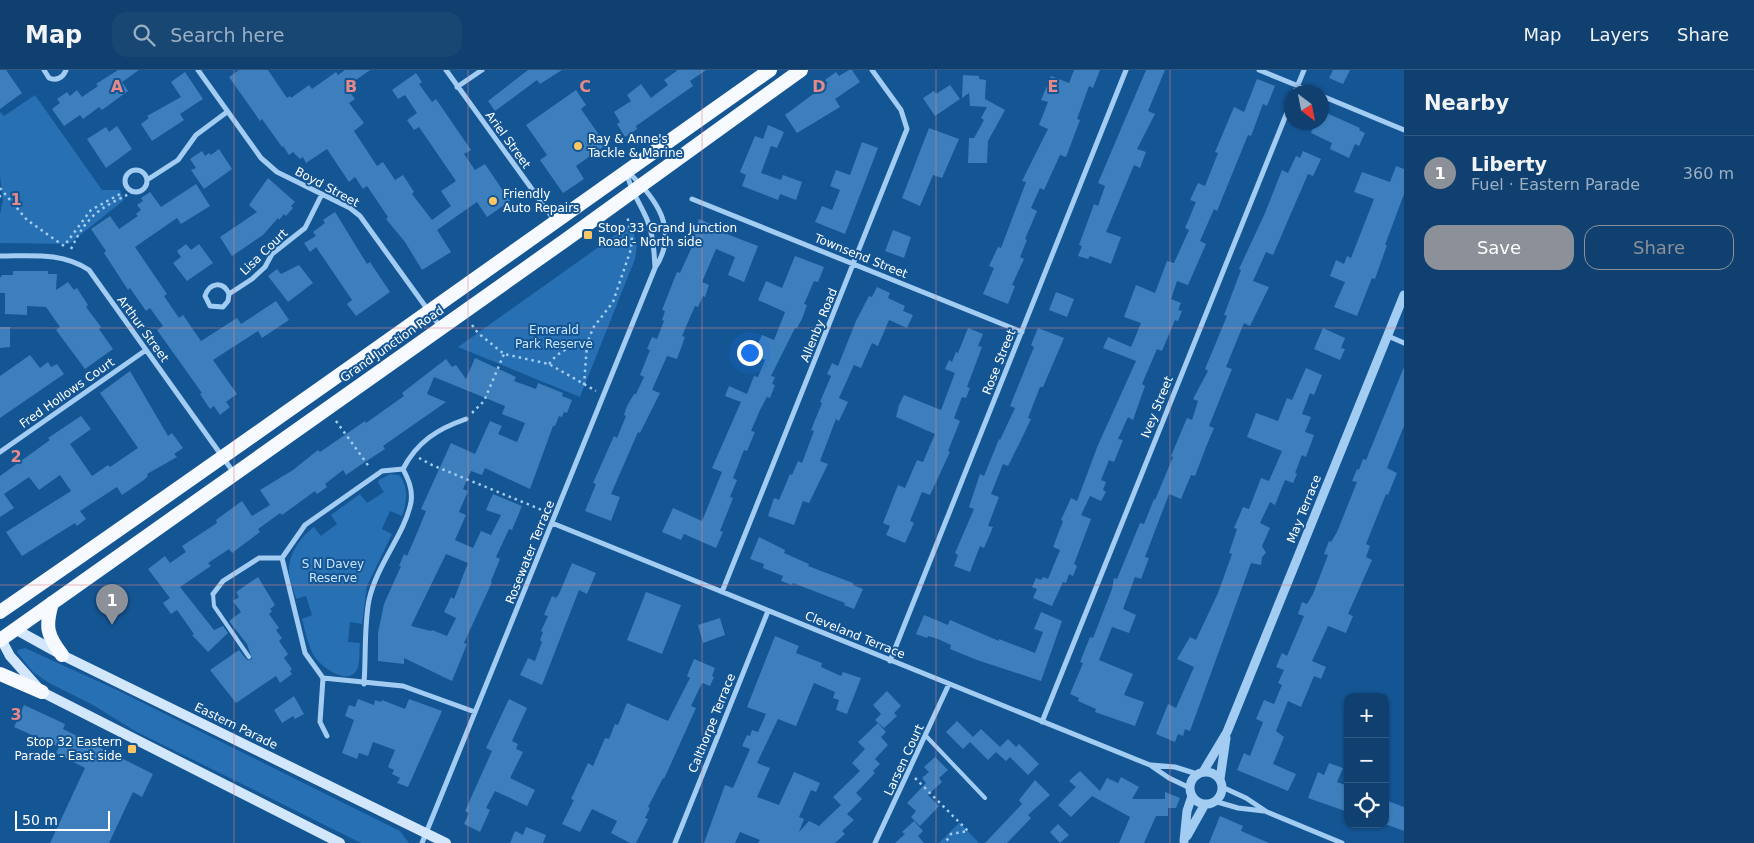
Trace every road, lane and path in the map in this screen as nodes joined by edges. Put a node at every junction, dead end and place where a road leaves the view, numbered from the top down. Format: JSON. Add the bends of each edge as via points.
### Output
{"nodes":[{"id":1,"x":44,"y":70,"type":"edge"},
{"id":2,"x":66,"y":70,"type":"edge"},
{"id":3,"x":198,"y":70,"type":"edge"},
{"id":4,"x":446,"y":70,"type":"edge"},
{"id":5,"x":482,"y":70,"type":"edge"},
{"id":6,"x":770,"y":70,"type":"edge"},
{"id":7,"x":800,"y":70,"type":"edge"},
{"id":8,"x":872,"y":70,"type":"edge"},
{"id":9,"x":1126,"y":70,"type":"edge"},
{"id":10,"x":1259,"y":70,"type":"edge"},
{"id":11,"x":1304,"y":70,"type":"edge"},
{"id":12,"x":1295,"y":85,"type":"edge"},
{"id":13,"x":1297,"y":85,"type":"edge"},
{"id":14,"x":457,"y":87,"type":"junction"},
{"id":15,"x":1329,"y":99,"type":"edge"},
{"id":16,"x":227,"y":112,"type":"junction"},
{"id":17,"x":1284,"y":120,"type":"edge"},
{"id":18,"x":1404,"y":130,"type":"edge"},
{"id":19,"x":627,"y":171,"type":"junction"},
{"id":20,"x":147,"y":180,"type":"junction"},
{"id":21,"x":0,"y":188,"type":"edge"},
{"id":22,"x":636,"y":188,"type":"junction"},
{"id":23,"x":133,"y":192,"type":"junction"},
{"id":24,"x":122,"y":193,"type":"dead end"},
{"id":25,"x":322,"y":194,"type":"junction"},
{"id":26,"x":0,"y":195,"type":"edge"},
{"id":27,"x":0,"y":199,"type":"edge"},
{"id":28,"x":692,"y":199,"type":"dead end"},
{"id":29,"x":627,"y":216,"type":"dead end"},
{"id":30,"x":555,"y":221,"type":"junction"},
{"id":31,"x":567,"y":239,"type":"junction"},
{"id":32,"x":72,"y":249,"type":"dead end"},
{"id":33,"x":0,"y":256,"type":"edge"},
{"id":34,"x":854,"y":265,"type":"junction"},
{"id":35,"x":655,"y":268,"type":"junction"},
{"id":36,"x":229,"y":294,"type":"junction"},
{"id":37,"x":1404,"y":294,"type":"edge"},
{"id":38,"x":428,"y":310,"type":"junction"},
{"id":39,"x":472,"y":325,"type":"dead end"},
{"id":40,"x":441,"y":328,"type":"junction"},
{"id":41,"x":1022,"y":332,"type":"junction"},
{"id":42,"x":1388,"y":336,"type":"junction"},
{"id":43,"x":1404,"y":342,"type":"edge"},
{"id":44,"x":587,"y":344,"type":"junction"},
{"id":45,"x":146,"y":350,"type":"junction"},
{"id":46,"x":504,"y":354,"type":"junction"},
{"id":47,"x":548,"y":364,"type":"junction"},
{"id":48,"x":584,"y":385,"type":"junction"},
{"id":49,"x":604,"y":396,"type":"junction"},
{"id":50,"x":466,"y":419,"type":"joint"},
{"id":51,"x":336,"y":421,"type":"dead end"},
{"id":52,"x":0,"y":452,"type":"edge"},
{"id":53,"x":411,"y":453,"type":"junction"},
{"id":54,"x":223,"y":458,"type":"junction"},
{"id":55,"x":403,"y":469,"type":"junction"},
{"id":56,"x":235,"y":474,"type":"junction"},
{"id":57,"x":375,"y":476,"type":"junction"},
{"id":58,"x":555,"y":515,"type":"junction"},
{"id":59,"x":552,"y":523,"type":"junction"},
{"id":60,"x":282,"y":558,"type":"junction"},
{"id":61,"x":722,"y":592,"type":"junction"},
{"id":62,"x":214,"y":594,"type":"joint"},
{"id":63,"x":52,"y":603,"type":"junction"},
{"id":64,"x":768,"y":611,"type":"junction"},
{"id":65,"x":0,"y":612,"type":"edge"},
{"id":66,"x":0,"y":620,"type":"edge"},
{"id":67,"x":15,"y":629,"type":"junction"},
{"id":68,"x":0,"y":639,"type":"edge"},
{"id":69,"x":62,"y":655,"type":"junction"},
{"id":70,"x":249,"y":657,"type":"dead end"},
{"id":71,"x":890,"y":661,"type":"junction"},
{"id":72,"x":0,"y":674,"type":"edge"},
{"id":73,"x":323,"y":678,"type":"junction"},
{"id":74,"x":364,"y":684,"type":"junction"},
{"id":75,"x":950,"y":684,"type":"junction"},
{"id":76,"x":42,"y":692,"type":"junction"},
{"id":77,"x":475,"y":712,"type":"junction"},
{"id":78,"x":1042,"y":722,"type":"junction"},
{"id":79,"x":1227,"y":732,"type":"junction"},
{"id":80,"x":327,"y":736,"type":"dead end"},
{"id":81,"x":926,"y":736,"type":"junction"},
{"id":82,"x":1150,"y":765,"type":"junction"},
{"id":83,"x":1200,"y":773,"type":"junction"},
{"id":84,"x":914,"y":777,"type":"dead end"},
{"id":85,"x":1221,"y":783,"type":"junction"},
{"id":86,"x":1191,"y":792,"type":"junction"},
{"id":87,"x":985,"y":798,"type":"dead end"},
{"id":88,"x":1210,"y":802,"type":"junction"},
{"id":89,"x":1266,"y":812,"type":"junction"},
{"id":90,"x":424,"y":838,"type":"edge"},
{"id":91,"x":1183,"y":842,"type":"edge"},
{"id":92,"x":340,"y":843,"type":"edge"},
{"id":93,"x":446,"y":843,"type":"edge"},
{"id":94,"x":675,"y":843,"type":"edge"},
{"id":95,"x":875,"y":843,"type":"edge"},
{"id":96,"x":945,"y":843,"type":"edge"},
{"id":97,"x":1342,"y":843,"type":"edge"}],
"edges":[{"from":1,"to":2,"type":"street","via":[[49,78],[56,79]]},
{"from":3,"to":16,"type":"street","name":"Boyd Street"},
{"from":4,"to":14,"type":"street","name":"Ariel Street"},
{"from":5,"to":14,"type":"street"},
{"from":6,"to":19,"type":"highway","name":"Grand Junction Road"},
{"from":7,"to":22,"type":"highway","name":"Grand Junction Road"},
{"from":8,"to":34,"type":"street","name":"Allenby Road","via":[[901,110],[907,129]]},
{"from":9,"to":41,"type":"street","name":"Rose Street"},
{"from":10,"to":12,"type":"street"},
{"from":11,"to":13,"type":"street"},
{"from":14,"to":30,"type":"street","name":"Ariel Street"},
{"from":15,"to":18,"type":"street"},
{"from":16,"to":20,"type":"street","via":[[196,134],[178,160]]},
{"from":16,"to":25,"type":"street","name":"Boyd Street","via":[[261,158],[277,172]]},
{"from":17,"to":78,"type":"street","name":"Ivey Street"},
{"from":19,"to":22,"type":"street","name":"Rosewater Terrace"},
{"from":19,"to":22,"type":"street","name":"Rosewater Terrace"},
{"from":19,"to":30,"type":"highway","name":"Grand Junction Road"},
{"from":20,"to":23,"type":"street","via":[[144,189]]},
{"from":20,"to":23,"type":"street","via":[[143,172],[129,172],[124,184]]},
{"from":21,"to":24,"type":"path","via":[[27,220],[64,246],[90,210]]},
{"from":22,"to":31,"type":"highway","name":"Grand Junction Road"},
{"from":22,"to":35,"type":"street","name":"Rosewater Terrace","via":[[649,226]]},
{"from":22,"to":35,"type":"street","name":"Rosewater Terrace","via":[[653,198],[665,235],[663,256]]},
{"from":23,"to":32,"type":"path","via":[[95,213],[82,227]]},
{"from":25,"to":36,"type":"street","name":"Lisa Court","via":[[305,228],[272,254],[265,267],[252,279]]},
{"from":25,"to":38,"type":"street","name":"Boyd Street","via":[[360,216]]},
{"from":26,"to":27,"type":"path"},
{"from":28,"to":34,"type":"street","name":"Townsend Street"},
{"from":29,"to":44,"type":"path","via":[[632,236],[631,249],[613,302],[593,328]]},
{"from":30,"to":31,"type":"highway"},
{"from":30,"to":38,"type":"highway","name":"Grand Junction Road"},
{"from":31,"to":40,"type":"highway","name":"Grand Junction Road"},
{"from":33,"to":45,"type":"street","name":"Arthur Street","via":[[48,256],[74,260],[89,270]]},
{"from":34,"to":41,"type":"street","name":"Townsend Street"},
{"from":34,"to":61,"type":"street","name":"Allenby Road"},
{"from":35,"to":49,"type":"street","name":"Rosewater Terrace"},
{"from":36,"to":36,"type":"street","name":"Lisa Court","via":[[228,301],[216,308],[210,306],[205,296],[212,285],[219,284]]},
{"from":37,"to":42,"type":"street","name":"May Terrace"},
{"from":38,"to":40,"type":"street","name":"Boyd Street"},
{"from":38,"to":54,"type":"highway","name":"Grand Junction Road"},
{"from":39,"to":46,"type":"path"},
{"from":40,"to":56,"type":"highway","name":"Grand Junction Road"},
{"from":41,"to":71,"type":"street","name":"Rose Street"},
{"from":42,"to":43,"type":"street"},
{"from":42,"to":79,"type":"street","name":"May Terrace"},
{"from":44,"to":47,"type":"path","via":[[565,349]]},
{"from":44,"to":48,"type":"path"},
{"from":45,"to":52,"type":"street","name":"Fred Hollows Court"},
{"from":45,"to":54,"type":"street","name":"Arthur Street"},
{"from":46,"to":47,"type":"path"},
{"from":46,"to":50,"type":"path","via":[[484,401]]},
{"from":47,"to":48,"type":"path"},
{"from":48,"to":49,"type":"path"},
{"from":49,"to":58,"type":"street","name":"Rosewater Terrace"},
{"from":50,"to":53,"type":"street","via":[[443,427]]},
{"from":51,"to":57,"type":"path"},
{"from":53,"to":55,"type":"street"},
{"from":53,"to":58,"type":"path","via":[[432,466]]},
{"from":54,"to":56,"type":"street","name":"Arthur Street"},
{"from":54,"to":65,"type":"highway","name":"Grand Junction Road"},
{"from":55,"to":57,"type":"street","via":[[391,469]]},
{"from":55,"to":74,"type":"street","via":[[411,484],[411,501],[376,576],[369,602]]},
{"from":56,"to":63,"type":"highway","name":"Grand Junction Road"},
{"from":57,"to":60,"type":"street","via":[[305,525]]},
{"from":58,"to":59,"type":"street","name":"Rosewater Terrace"},
{"from":59,"to":61,"type":"street","name":"Cleveland Terrace"},
{"from":59,"to":77,"type":"street","name":"Rosewater Terrace"},
{"from":60,"to":62,"type":"street","via":[[259,558],[223,581]]},
{"from":60,"to":73,"type":"street","via":[[305,653]]},
{"from":61,"to":64,"type":"street","name":"Cleveland Terrace"},
{"from":62,"to":70,"type":"lane","via":[[214,606]]},
{"from":63,"to":67,"type":"highway","name":"Grand Junction Road"},
{"from":63,"to":69,"type":"highway","via":[[47,628]]},
{"from":64,"to":71,"type":"street","name":"Cleveland Terrace"},
{"from":64,"to":94,"type":"street","name":"Calthorpe Terrace"},
{"from":66,"to":67,"type":"highway"},
{"from":67,"to":68,"type":"highway","name":"Grand Junction Road"},
{"from":67,"to":69,"type":"main road","name":"Eastern Parade"},
{"from":68,"to":76,"type":"main road","via":[[10,656]]},
{"from":69,"to":90,"type":"main road","name":"Eastern Parade"},
{"from":71,"to":75,"type":"street","name":"Cleveland Terrace"},
{"from":72,"to":76,"type":"highway"},
{"from":73,"to":74,"type":"street"},
{"from":73,"to":80,"type":"street","via":[[320,722]]},
{"from":74,"to":77,"type":"street","via":[[402,686]]},
{"from":75,"to":78,"type":"street","name":"Cleveland Terrace"},
{"from":75,"to":81,"type":"street","name":"Larsen Court"},
{"from":76,"to":92,"type":"main road"},
{"from":77,"to":90,"type":"street","name":"Rosewater Terrace"},
{"from":78,"to":82,"type":"street","name":"Cleveland Terrace"},
{"from":79,"to":83,"type":"street","name":"May Terrace"},
{"from":79,"to":85,"type":"street","name":"May Terrace"},
{"from":81,"to":87,"type":"lane"},
{"from":81,"to":95,"type":"street","name":"Larsen Court"},
{"from":82,"to":83,"type":"street","name":"Cleveland Terrace"},
{"from":82,"to":86,"type":"street","name":"Cleveland Terrace"},
{"from":83,"to":85,"type":"street","via":[[1212,773]]},
{"from":83,"to":86,"type":"street","via":[[1191,783]]},
{"from":84,"to":96,"type":"path","via":[[968,831],[951,834]]},
{"from":85,"to":88,"type":"street","via":[[1220,795]]},
{"from":85,"to":89,"type":"street"},
{"from":86,"to":88,"type":"street"},
{"from":86,"to":91,"type":"street"},
{"from":88,"to":89,"type":"street"},
{"from":88,"to":91,"type":"street"},
{"from":89,"to":97,"type":"street"},
{"from":90,"to":93,"type":"main road","name":"Eastern Parade"}]}
